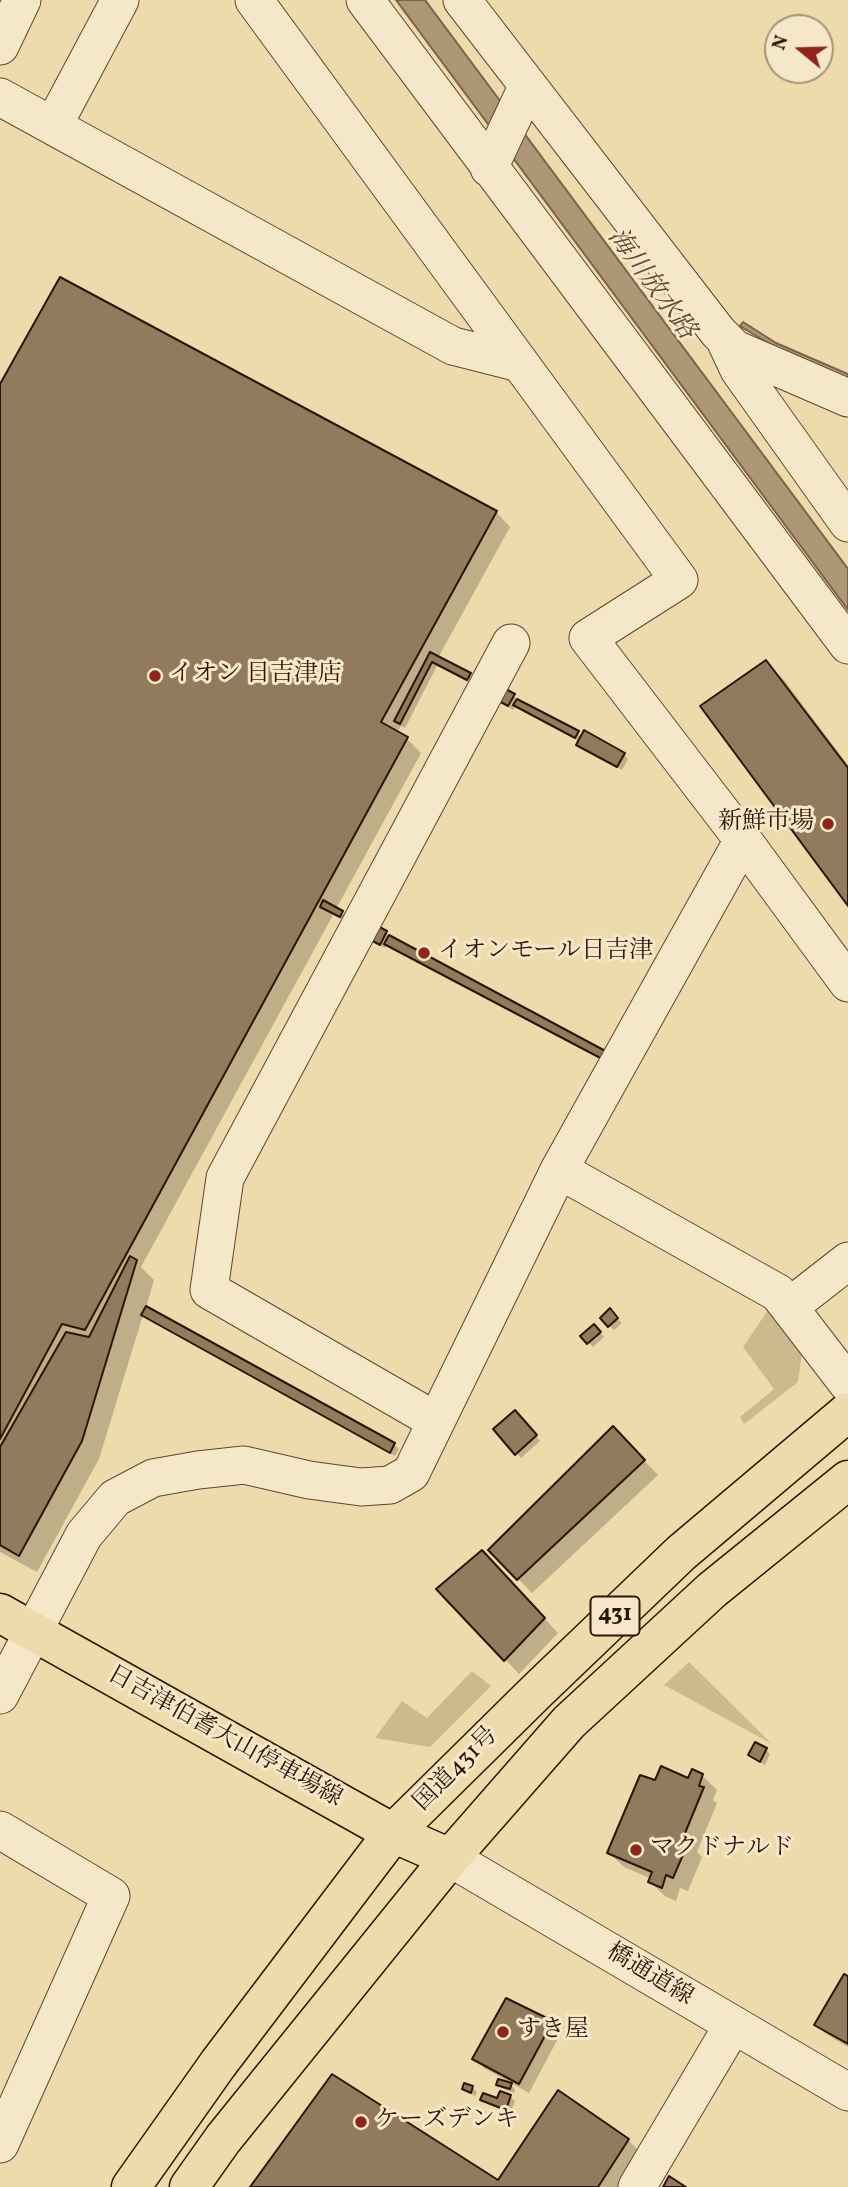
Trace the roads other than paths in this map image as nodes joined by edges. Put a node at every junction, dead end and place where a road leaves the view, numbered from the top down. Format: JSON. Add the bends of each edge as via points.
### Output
{"nodes":[{"id":1,"x":22,"y":0,"type":"edge"},
{"id":2,"x":120,"y":0,"type":"edge"},
{"id":3,"x":254,"y":0,"type":"edge"},
{"id":4,"x":365,"y":0,"type":"edge"},
{"id":5,"x":462,"y":0,"type":"edge"},
{"id":6,"x":0,"y":46,"type":"edge"},
{"id":7,"x":524,"y":92,"type":"junction"},
{"id":8,"x":0,"y":97,"type":"edge"},
{"id":9,"x":53,"y":126,"type":"junction"},
{"id":10,"x":492,"y":160,"type":"junction"},
{"id":11,"x":724,"y":338,"type":"junction"},
{"id":12,"x":520,"y":363,"type":"junction"},
{"id":13,"x":848,"y":398,"type":"edge"},
{"id":14,"x":848,"y":523,"type":"edge"},
{"id":15,"x":511,"y":643,"type":"dead end"},
{"id":16,"x":848,"y":645,"type":"edge"},
{"id":17,"x":743,"y":840,"type":"junction"},
{"id":18,"x":848,"y":983,"type":"edge"},
{"id":19,"x":559,"y":1170,"type":"junction"},
{"id":20,"x":848,"y":1261,"type":"edge"},
{"id":21,"x":789,"y":1307,"type":"junction"},
{"id":22,"x":848,"y":1384,"type":"edge"},
{"id":23,"x":848,"y":1412,"type":"edge"},
{"id":24,"x":436,"y":1421,"type":"junction"},
{"id":25,"x":848,"y":1480,"type":"edge"},
{"id":26,"x":0,"y":1613,"type":"edge"},
{"id":27,"x":34,"y":1632,"type":"junction"},
{"id":28,"x":0,"y":1695,"type":"edge"},
{"id":29,"x":0,"y":1830,"type":"edge"},
{"id":30,"x":393,"y":1833,"type":"junction"},
{"id":31,"x":450,"y":1858,"type":"junction"},
{"id":32,"x":733,"y":2025,"type":"junction"},
{"id":33,"x":848,"y":2092,"type":"edge"},
{"id":34,"x":0,"y":2144,"type":"edge"},
{"id":35,"x":131,"y":2187,"type":"edge"},
{"id":36,"x":189,"y":2187,"type":"edge"},
{"id":37,"x":637,"y":2187,"type":"edge"}],
"edges":[{"from":1,"to":6,"type":"street"},
{"from":2,"to":9,"type":"street"},
{"from":3,"to":12,"type":"street"},
{"from":4,"to":10,"type":"street"},
{"from":5,"to":7,"type":"street"},
{"from":7,"to":10,"type":"street"},
{"from":7,"to":11,"type":"street"},
{"from":8,"to":9,"type":"street"},
{"from":9,"to":12,"type":"street","via":[[453,346]]},
{"from":10,"to":16,"type":"street"},
{"from":11,"to":13,"type":"street","via":[[735,349]]},
{"from":11,"to":14,"type":"street","via":[[739,370]]},
{"from":12,"to":17,"type":"street","via":[[679,580],[588,638]]},
{"from":15,"to":24,"type":"street","via":[[225,1178],[209,1290]]},
{"from":17,"to":18,"type":"street"},
{"from":17,"to":19,"type":"street"},
{"from":19,"to":21,"type":"street","via":[[778,1293]]},
{"from":19,"to":24,"type":"street"},
{"from":20,"to":21,"type":"street"},
{"from":21,"to":22,"type":"street"},
{"from":23,"to":30,"type":"main road","name":"国道431号","number":"431","via":[[681,1553]]},
{"from":24,"to":27,"type":"street","via":[[411,1473],[390,1485],[361,1487],[309,1480],[244,1465],[153,1478],[115,1498],[84,1535]]},
{"from":25,"to":31,"type":"main road","name":"国道431号","number":"431","via":[[712,1590],[569,1722]]},
{"from":26,"to":27,"type":"main road","name":"日吉津伯耆大山停車場線"},
{"from":27,"to":28,"type":"street"},
{"from":27,"to":30,"type":"main road","name":"日吉津伯耆大山停車場線"},
{"from":29,"to":34,"type":"street","via":[[111,1896]]},
{"from":30,"to":31,"type":"main road","name":"日吉津伯耆大山停車場線"},
{"from":30,"to":35,"type":"main road","name":"国道431号","number":"431"},
{"from":31,"to":32,"type":"street","name":"橋通道線"},
{"from":31,"to":36,"type":"main road","name":"国道431号","number":"431"},
{"from":32,"to":33,"type":"street","name":"橋通道線"},
{"from":32,"to":37,"type":"street"}]}
